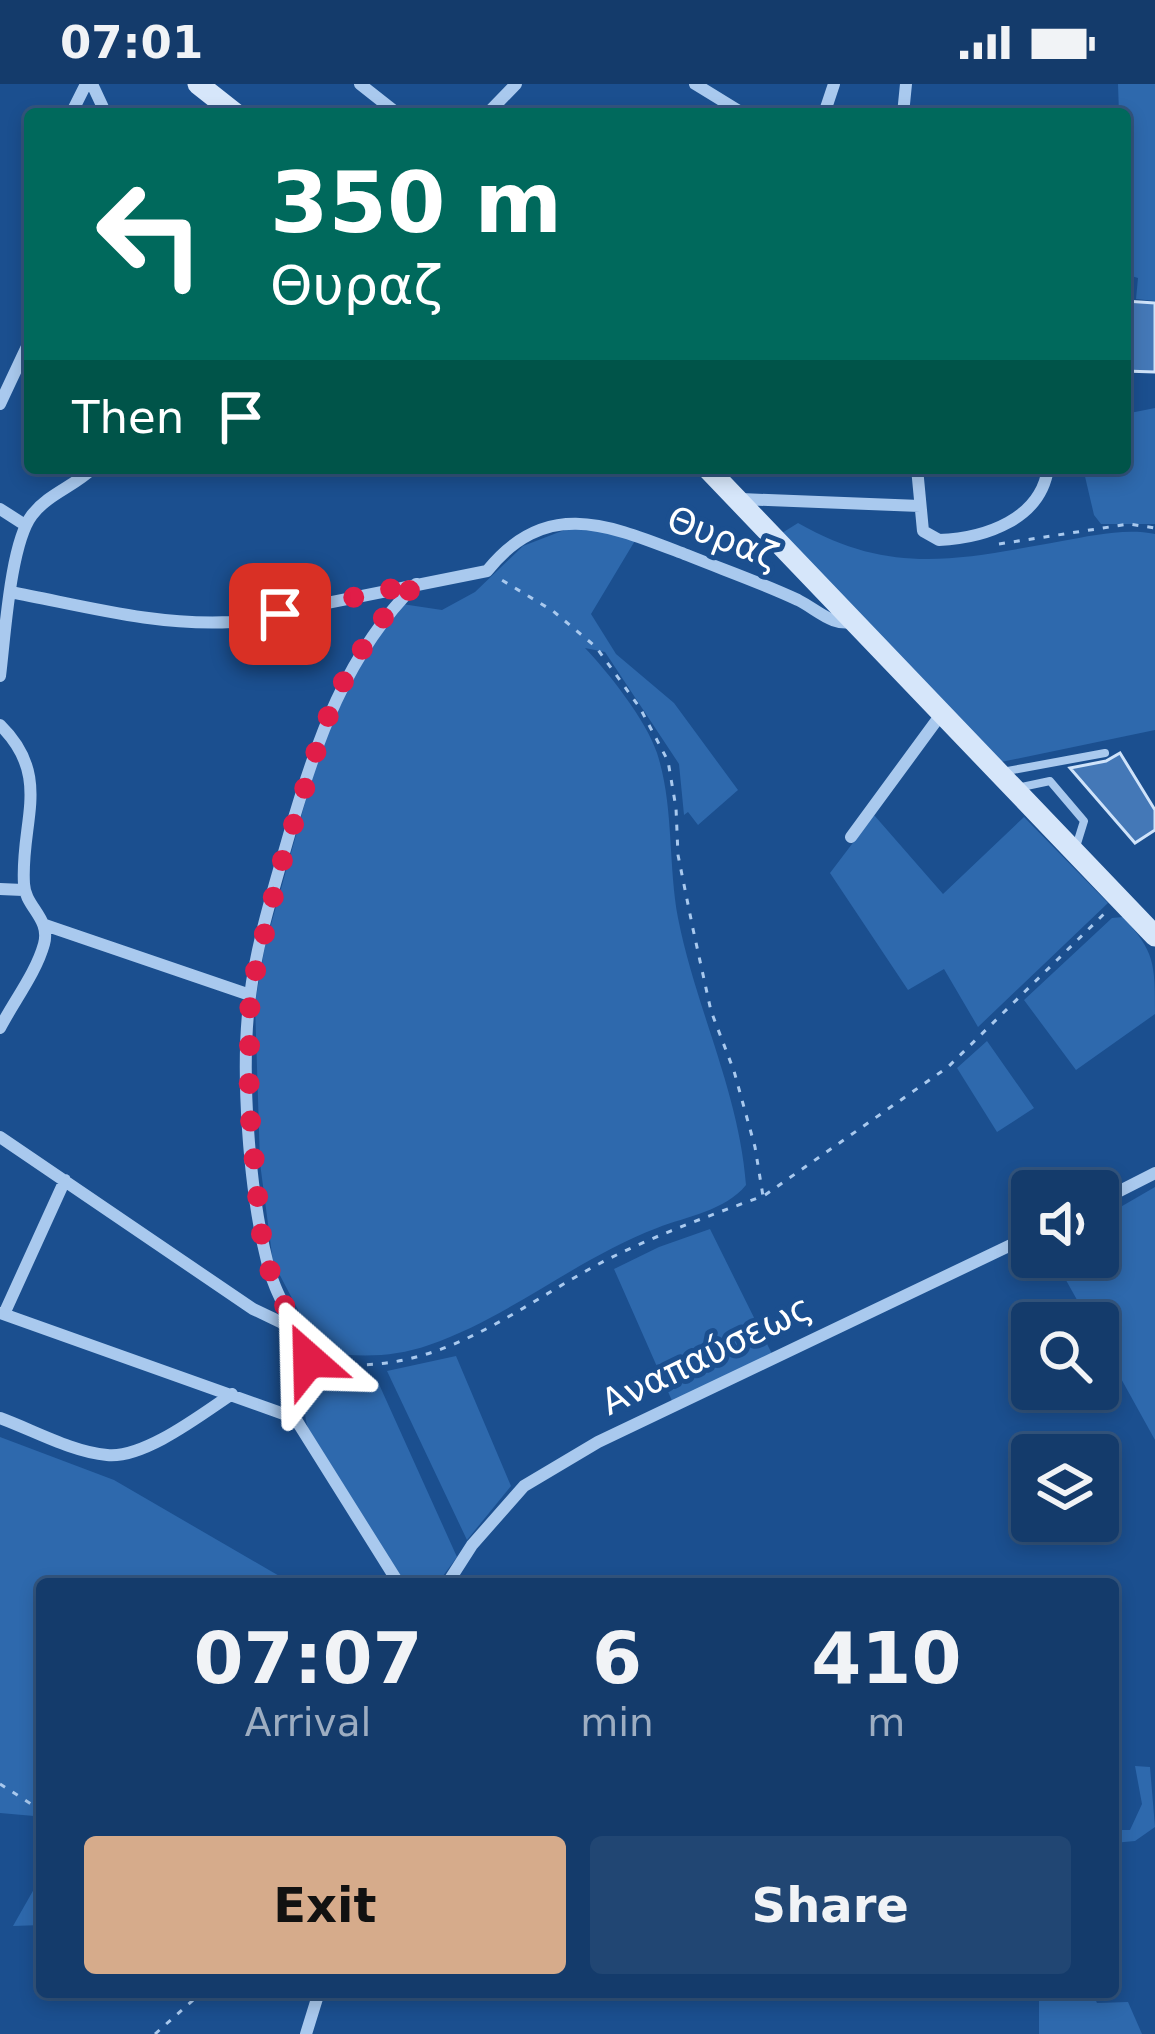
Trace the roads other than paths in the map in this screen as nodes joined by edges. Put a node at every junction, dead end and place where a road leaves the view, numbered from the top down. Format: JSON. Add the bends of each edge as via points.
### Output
{"nodes":[{"id":1,"x":360,"y":84,"type":"edge"},
{"id":2,"x":516,"y":84,"type":"edge"},
{"id":3,"x":694,"y":84,"type":"edge"},
{"id":4,"x":390,"y":108,"type":"edge"},
{"id":5,"x":494,"y":108,"type":"edge"},
{"id":6,"x":735,"y":108,"type":"edge"},
{"id":7,"x":24,"y":353,"type":"edge"},
{"id":8,"x":0,"y":404,"type":"edge"},
{"id":9,"x":85,"y":474,"type":"edge"},
{"id":10,"x":715,"y":474,"type":"edge"},
{"id":11,"x":917,"y":474,"type":"edge"},
{"id":12,"x":1047,"y":474,"type":"edge"},
{"id":13,"x":740,"y":499,"type":"junction"},
{"id":14,"x":920,"y":506,"type":"junction"},
{"id":15,"x":0,"y":509,"type":"edge"},
{"id":16,"x":25,"y":525,"type":"junction"},
{"id":17,"x":417,"y":583,"type":"junction"},
{"id":18,"x":10,"y":592,"type":"junction"},
{"id":19,"x":856,"y":621,"type":"junction"},
{"id":20,"x":0,"y":676,"type":"edge"},
{"id":21,"x":943,"y":712,"type":"junction"},
{"id":22,"x":0,"y":725,"type":"edge"},
{"id":23,"x":1105,"y":753,"type":"dead end"},
{"id":24,"x":1008,"y":780,"type":"junction"},
{"id":25,"x":850,"y":836,"type":"dead end"},
{"id":26,"x":0,"y":889,"type":"edge"},
{"id":27,"x":23,"y":890,"type":"junction"},
{"id":28,"x":46,"y":925,"type":"junction"},
{"id":29,"x":1155,"y":936,"type":"edge"},
{"id":30,"x":250,"y":994,"type":"junction"},
{"id":31,"x":5,"y":1009,"type":"edge"},
{"id":32,"x":0,"y":1028,"type":"edge"},
{"id":33,"x":0,"y":1137,"type":"edge"},
{"id":34,"x":1155,"y":1174,"type":"edge"},
{"id":35,"x":65,"y":1180,"type":"junction"},
{"id":36,"x":1119,"y":1192,"type":"edge"},
{"id":37,"x":1011,"y":1245,"type":"edge"},
{"id":38,"x":2,"y":1313,"type":"edge"},
{"id":39,"x":295,"y":1329,"type":"junction"},
{"id":40,"x":232,"y":1394,"type":"junction"},
{"id":41,"x":0,"y":1418,"type":"edge"},
{"id":42,"x":295,"y":1418,"type":"junction"},
{"id":43,"x":395,"y":1578,"type":"edge"},
{"id":44,"x":451,"y":1578,"type":"edge"},
{"id":45,"x":317,"y":1998,"type":"edge"},
{"id":46,"x":313,"y":2012,"type":"junction"},
{"id":47,"x":306,"y":2034,"type":"edge"},
{"id":48,"x":320,"y":2034,"type":"edge"}],
"edges":[{"from":1,"to":4,"type":"street"},
{"from":2,"to":5,"type":"street"},
{"from":3,"to":6,"type":"street"},
{"from":7,"to":8,"type":"street"},
{"from":9,"to":16,"type":"street"},
{"from":10,"to":13,"type":"street"},
{"from":11,"to":14,"type":"street"},
{"from":12,"to":14,"type":"street","via":[[1028,511],[952,539],[923,531]]},
{"from":13,"to":14,"type":"street"},
{"from":13,"to":19,"type":"street"},
{"from":15,"to":16,"type":"street"},
{"from":16,"to":18,"type":"street"},
{"from":17,"to":18,"type":"street","via":[[199,624]]},
{"from":17,"to":19,"type":"street","name":"Θυραζ","via":[[488,571],[528,534],[595,523],[776,590],[835,622]]},
{"from":17,"to":30,"type":"street","via":[[349,669],[324,726]]},
{"from":18,"to":20,"type":"street"},
{"from":19,"to":21,"type":"street"},
{"from":21,"to":24,"type":"street"},
{"from":21,"to":25,"type":"street"},
{"from":22,"to":27,"type":"street","via":[[32,776]]},
{"from":23,"to":24,"type":"lane"},
{"from":24,"to":29,"type":"street"},
{"from":26,"to":27,"type":"street"},
{"from":27,"to":28,"type":"street"},
{"from":28,"to":30,"type":"street"},
{"from":28,"to":31,"type":"street","via":[[45,942]]},
{"from":30,"to":39,"type":"street","via":[[256,1197],[267,1261]]},
{"from":31,"to":32,"type":"street"},
{"from":33,"to":35,"type":"street"},
{"from":34,"to":36,"type":"street"},
{"from":35,"to":38,"type":"street"},
{"from":35,"to":39,"type":"street","via":[[253,1309]]},
{"from":37,"to":44,"type":"street","name":"Αναπαύσεως","via":[[598,1442],[524,1486]]},
{"from":38,"to":40,"type":"street"},
{"from":39,"to":42,"type":"street","via":[[309,1360]]},
{"from":40,"to":41,"type":"street","via":[[153,1443],[107,1456]]},
{"from":40,"to":42,"type":"street"},
{"from":42,"to":43,"type":"street"},
{"from":45,"to":46,"type":"street"},
{"from":46,"to":47,"type":"street"},
{"from":46,"to":48,"type":"street"}]}
